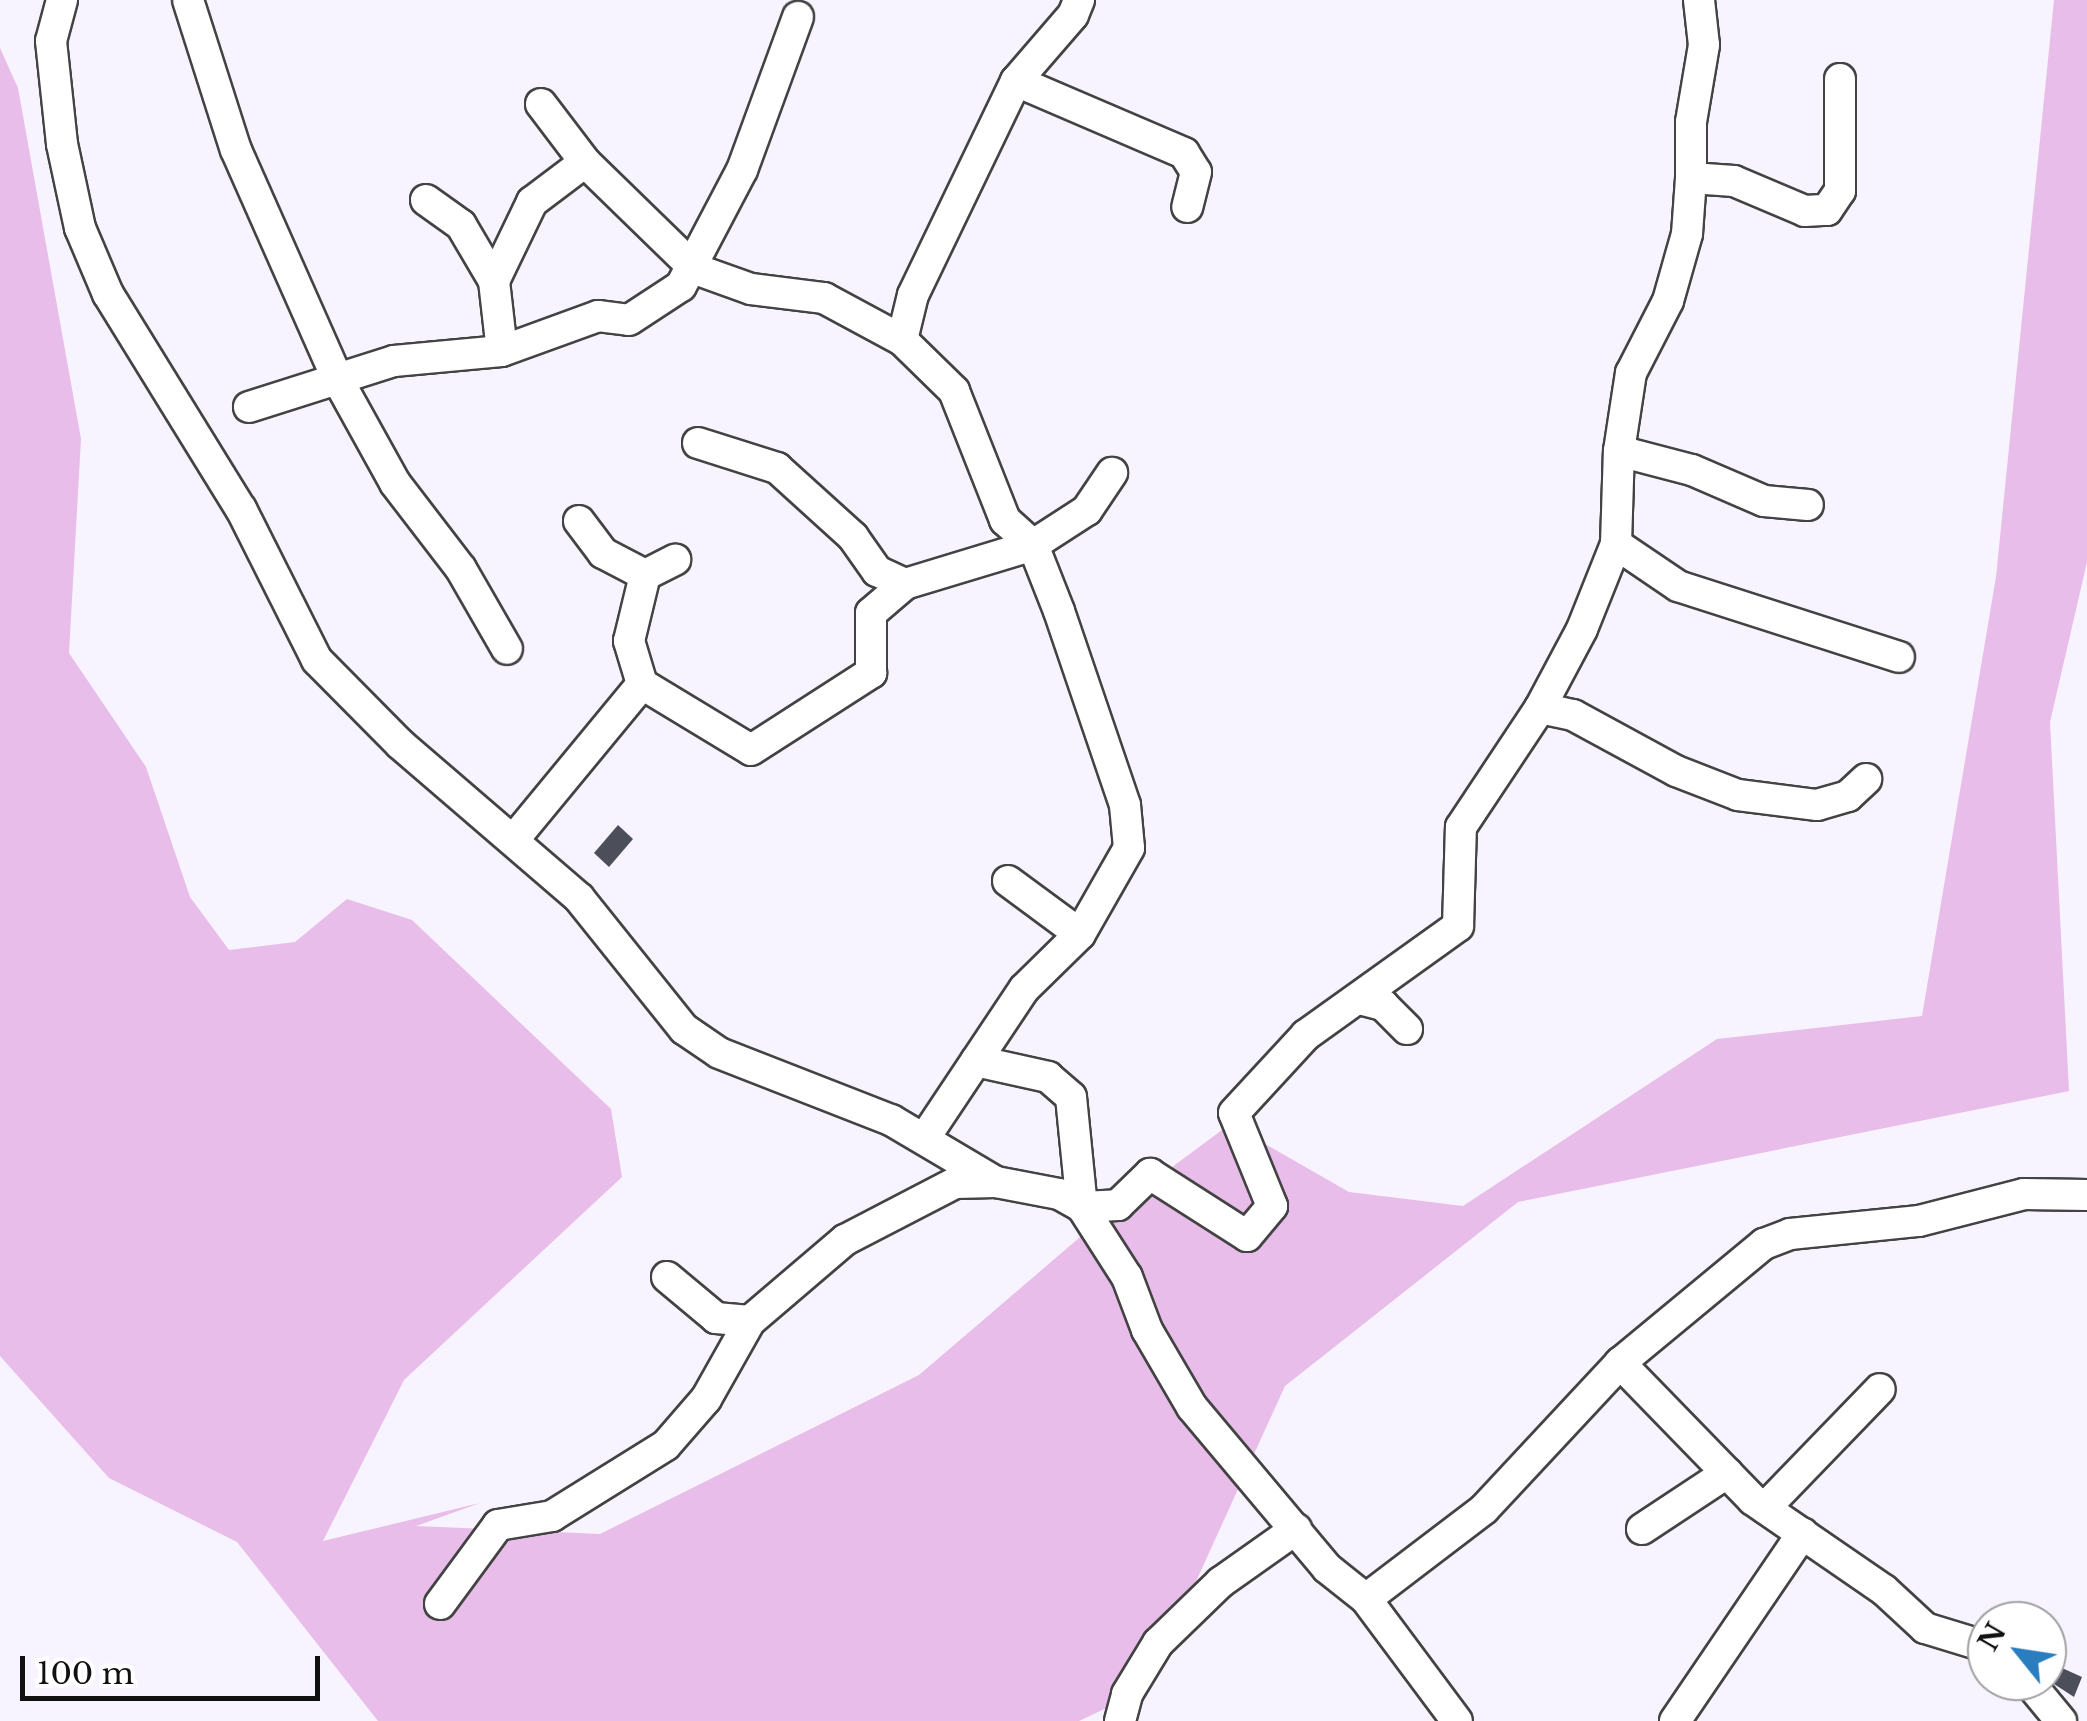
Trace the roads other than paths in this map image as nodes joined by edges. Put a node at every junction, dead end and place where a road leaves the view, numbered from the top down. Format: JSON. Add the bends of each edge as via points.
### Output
{"nodes":[{"id":1,"x":62,"y":0,"type":"edge"},
{"id":2,"x":188,"y":0,"type":"edge"},
{"id":3,"x":1079,"y":0,"type":"edge"},
{"id":4,"x":1698,"y":0,"type":"edge"},
{"id":5,"x":798,"y":17,"type":"dead end"},
{"id":6,"x":1840,"y":79,"type":"dead end"},
{"id":7,"x":1016,"y":81,"type":"junction"},
{"id":8,"x":541,"y":104,"type":"dead end"},
{"id":9,"x":585,"y":162,"type":"junction"},
{"id":10,"x":1691,"y":178,"type":"junction"},
{"id":11,"x":426,"y":200,"type":"dead end"},
{"id":12,"x":1187,"y":207,"type":"dead end"},
{"id":13,"x":695,"y":269,"type":"junction"},
{"id":14,"x":494,"y":281,"type":"junction"},
{"id":15,"x":902,"y":340,"type":"junction"},
{"id":16,"x":502,"y":352,"type":"junction"},
{"id":17,"x":338,"y":380,"type":"junction"},
{"id":18,"x":249,"y":408,"type":"dead end"},
{"id":19,"x":698,"y":443,"type":"dead end"},
{"id":20,"x":1619,"y":451,"type":"junction"},
{"id":21,"x":1112,"y":472,"type":"dead end"},
{"id":22,"x":1808,"y":505,"type":"dead end"},
{"id":23,"x":580,"y":521,"type":"dead end"},
{"id":24,"x":1616,"y":544,"type":"junction"},
{"id":25,"x":1032,"y":546,"type":"junction"},
{"id":26,"x":675,"y":560,"type":"dead end"},
{"id":27,"x":645,"y":576,"type":"junction"},
{"id":28,"x":905,"y":584,"type":"junction"},
{"id":29,"x":507,"y":649,"type":"dead end"},
{"id":30,"x":1899,"y":657,"type":"dead end"},
{"id":31,"x":642,"y":684,"type":"junction"},
{"id":32,"x":1540,"y":708,"type":"junction"},
{"id":33,"x":1866,"y":779,"type":"dead end"},
{"id":34,"x":515,"y":838,"type":"junction"},
{"id":35,"x":1008,"y":880,"type":"dead end"},
{"id":36,"x":1080,"y":934,"type":"junction"},
{"id":37,"x":1363,"y":1000,"type":"junction"},
{"id":38,"x":1407,"y":1029,"type":"dead end"},
{"id":39,"x":976,"y":1062,"type":"junction"},
{"id":40,"x":924,"y":1139,"type":"junction"},
{"id":41,"x":996,"y":1182,"type":"junction"},
{"id":42,"x":2087,"y":1194,"type":"edge"},
{"id":43,"x":1082,"y":1208,"type":"junction"},
{"id":44,"x":668,"y":1276,"type":"dead end"},
{"id":45,"x":750,"y":1321,"type":"junction"},
{"id":46,"x":1620,"y":1363,"type":"junction"},
{"id":47,"x":1880,"y":1389,"type":"dead end"},
{"id":48,"x":1728,"y":1473,"type":"junction"},
{"id":49,"x":1764,"y":1508,"type":"junction"},
{"id":50,"x":1296,"y":1528,"type":"junction"},
{"id":51,"x":1642,"y":1529,"type":"dead end"},
{"id":52,"x":1803,"y":1533,"type":"junction"},
{"id":53,"x":1366,"y":1599,"type":"junction"},
{"id":54,"x":440,"y":1604,"type":"dead end"},
{"id":55,"x":1967,"y":1641,"type":"edge"},
{"id":56,"x":2044,"y":1701,"type":"edge"},
{"id":57,"x":1120,"y":1721,"type":"edge"},
{"id":58,"x":1457,"y":1721,"type":"edge"},
{"id":59,"x":1675,"y":1721,"type":"edge"},
{"id":60,"x":2061,"y":1721,"type":"edge"}],
"edges":[{"from":1,"to":34,"type":"street","via":[[50,41],[62,144],[80,228],[108,294],[241,510],[317,660],[400,744]]},
{"from":2,"to":17,"type":"street","via":[[236,150]]},
{"from":3,"to":7,"type":"street"},
{"from":4,"to":10,"type":"street","via":[[1704,45],[1691,122]]},
{"from":5,"to":13,"type":"street","via":[[742,170]]},
{"from":6,"to":10,"type":"street","via":[[1840,191],[1828,210],[1805,211],[1734,181]]},
{"from":7,"to":12,"type":"street","via":[[1184,152],[1196,172]]},
{"from":7,"to":15,"type":"street","via":[[913,296]]},
{"from":8,"to":9,"type":"street"},
{"from":9,"to":13,"type":"street"},
{"from":9,"to":14,"type":"street","via":[[532,202]]},
{"from":10,"to":20,"type":"street","via":[[1686,234],[1668,301],[1632,373]]},
{"from":11,"to":14,"type":"street","via":[[461,225]]},
{"from":13,"to":15,"type":"street","via":[[751,289],[824,298]]},
{"from":13,"to":16,"type":"street","via":[[629,320],[598,316]]},
{"from":14,"to":16,"type":"street"},
{"from":15,"to":25,"type":"street","via":[[954,391],[1005,520]]},
{"from":16,"to":17,"type":"street","via":[[394,361]]},
{"from":17,"to":18,"type":"street"},
{"from":17,"to":29,"type":"street","via":[[396,484],[461,569]]},
{"from":19,"to":28,"type":"street","via":[[777,468],[853,537],[877,571]]},
{"from":20,"to":22,"type":"street","via":[[1692,470],[1764,501]]},
{"from":20,"to":24,"type":"street"},
{"from":21,"to":25,"type":"street","via":[[1087,510]]},
{"from":23,"to":27,"type":"street","via":[[603,553]]},
{"from":24,"to":30,"type":"street","via":[[1678,586]]},
{"from":24,"to":32,"type":"street"},
{"from":25,"to":28,"type":"street"},
{"from":25,"to":36,"type":"street","via":[[1125,805],[1129,848]]},
{"from":26,"to":27,"type":"street"},
{"from":27,"to":31,"type":"street","via":[[629,641]]},
{"from":28,"to":31,"type":"street","via":[[871,613],[871,673],[751,750]]},
{"from":31,"to":34,"type":"street"},
{"from":32,"to":33,"type":"street","via":[[1573,715],[1676,771],[1738,794],[1816,805],[1848,796]]},
{"from":32,"to":37,"type":"street","via":[[1461,827],[1458,926]]},
{"from":34,"to":40,"type":"street","via":[[591,912],[684,1028],[718,1053]]},
{"from":35,"to":36,"type":"street"},
{"from":36,"to":39,"type":"street","via":[[1024,989]]},
{"from":37,"to":38,"type":"street","via":[[1383,1005]]},
{"from":37,"to":43,"type":"street","via":[[1306,1035],[1234,1114],[1272,1206],[1248,1236],[1150,1174],[1118,1205]]},
{"from":39,"to":40,"type":"street"},
{"from":39,"to":43,"type":"street","via":[[1048,1077],[1071,1097]]},
{"from":40,"to":41,"type":"street"},
{"from":41,"to":43,"type":"street","via":[[1060,1194]]},
{"from":41,"to":45,"type":"street","via":[[955,1183],[844,1240]]},
{"from":42,"to":46,"type":"street","via":[[2024,1194],[1919,1221],[1790,1234],[1717,1278]]},
{"from":43,"to":50,"type":"street","via":[[1127,1277],[1146,1330],[1192,1406],[1238,1468]]},
{"from":44,"to":45,"type":"street","via":[[716,1318]]},
{"from":45,"to":54,"type":"street","via":[[706,1399],[666,1445],[552,1516],[498,1525]]},
{"from":46,"to":48,"type":"street"},
{"from":46,"to":53,"type":"street","via":[[1484,1509]]},
{"from":47,"to":49,"type":"street"},
{"from":48,"to":49,"type":"street"},
{"from":48,"to":51,"type":"street"},
{"from":49,"to":52,"type":"street"},
{"from":50,"to":53,"type":"street","via":[[1327,1568]]},
{"from":50,"to":57,"type":"street","via":[[1221,1582],[1158,1643],[1127,1694]]},
{"from":52,"to":55,"type":"street","via":[[1924,1628]]},
{"from":52,"to":59,"type":"street"},
{"from":53,"to":58,"type":"street"},
{"from":56,"to":60,"type":"street"}]}
